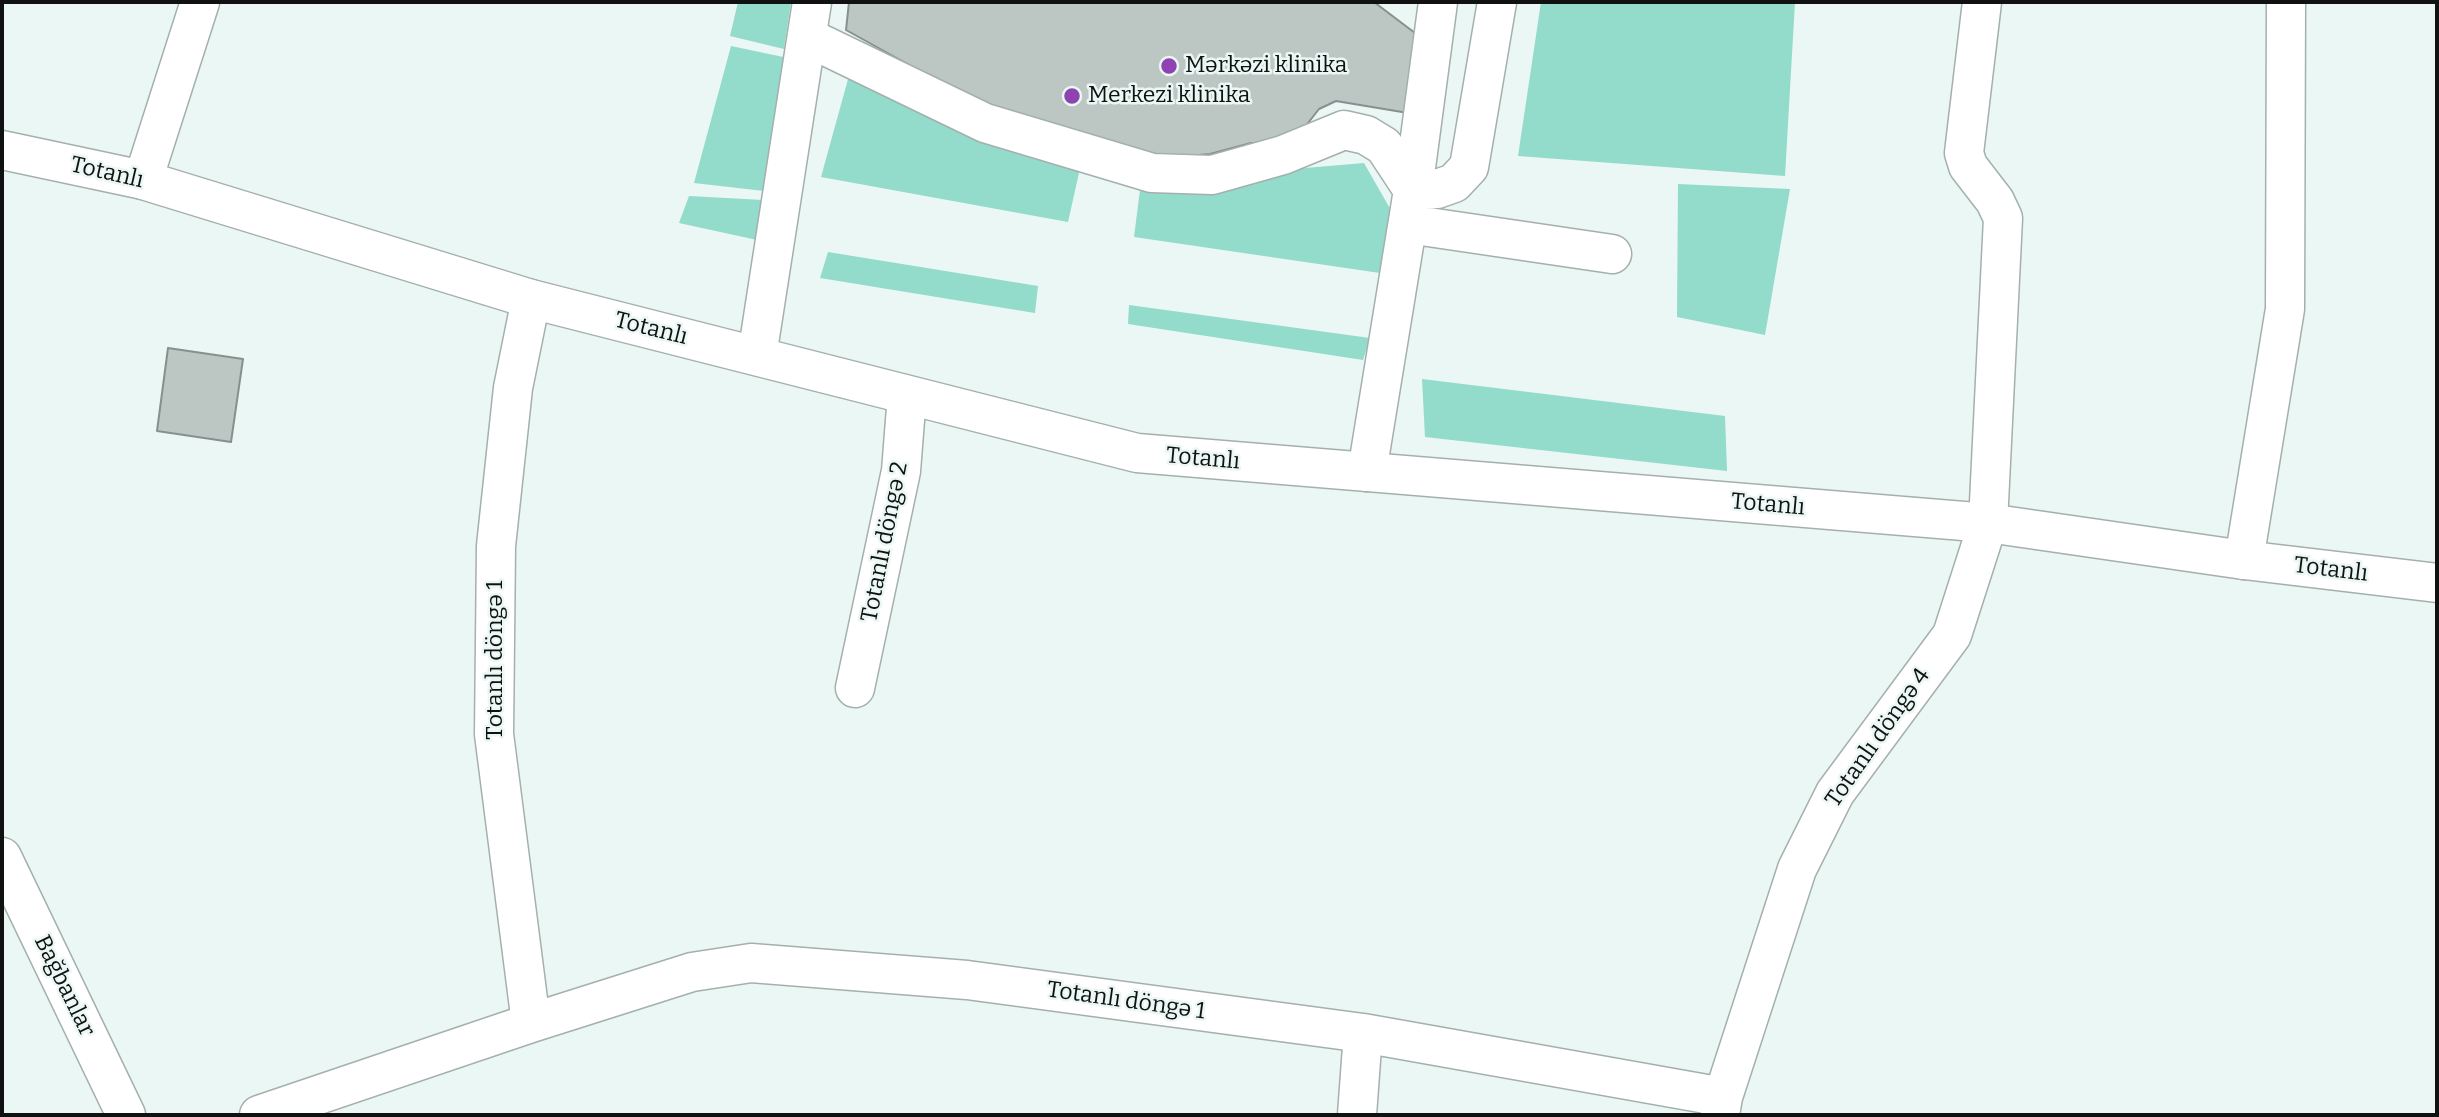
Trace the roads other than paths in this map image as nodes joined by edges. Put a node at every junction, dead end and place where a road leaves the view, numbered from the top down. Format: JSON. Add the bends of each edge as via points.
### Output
{"nodes":[{"id":1,"x":200,"y":2,"type":"edge"},
{"id":2,"x":1438,"y":2,"type":"edge"},
{"id":3,"x":1497,"y":2,"type":"edge"},
{"id":4,"x":1982,"y":2,"type":"edge"},
{"id":5,"x":2286,"y":2,"type":"edge"},
{"id":6,"x":809,"y":19,"type":"edge"},
{"id":7,"x":2,"y":150,"type":"edge"},
{"id":8,"x":143,"y":180,"type":"junction"},
{"id":9,"x":1410,"y":207,"type":"junction"},
{"id":10,"x":1612,"y":254,"type":"dead end"},
{"id":11,"x":531,"y":299,"type":"junction"},
{"id":12,"x":757,"y":356,"type":"junction"},
{"id":13,"x":907,"y":395,"type":"junction"},
{"id":14,"x":1367,"y":472,"type":"junction"},
{"id":15,"x":1988,"y":523,"type":"junction"},
{"id":16,"x":2244,"y":560,"type":"junction"},
{"id":17,"x":2437,"y":583,"type":"edge"},
{"id":18,"x":855,"y":688,"type":"dead end"},
{"id":19,"x":2,"y":857,"type":"edge"},
{"id":20,"x":531,"y":1023,"type":"junction"},
{"id":21,"x":1363,"y":1033,"type":"junction"},
{"id":22,"x":1722,"y":1106,"type":"edge"},
{"id":23,"x":126,"y":1115,"type":"edge"},
{"id":24,"x":259,"y":1115,"type":"edge"},
{"id":25,"x":1357,"y":1115,"type":"edge"}],
"edges":[{"from":1,"to":8,"type":"street"},
{"from":2,"to":9,"type":"street"},
{"from":3,"to":9,"type":"street","via":[[1469,167],[1454,183]]},
{"from":4,"to":15,"type":"street","name":"Totanlı döngə 4","via":[[1964,153],[2003,218]]},
{"from":5,"to":16,"type":"street","via":[[2285,309]]},
{"from":6,"to":9,"type":"street","via":[[985,122],[1152,173],[1212,175],[1283,155],[1344,130],[1366,135],[1384,146]]},
{"from":6,"to":12,"type":"street"},
{"from":7,"to":8,"type":"street","name":"Totanlı"},
{"from":8,"to":11,"type":"street","name":"Totanlı"},
{"from":9,"to":10,"type":"street"},
{"from":9,"to":14,"type":"street"},
{"from":11,"to":12,"type":"street","name":"Totanlı"},
{"from":11,"to":20,"type":"street","name":"Totanlı döngə 1","via":[[513,388],[496,546],[494,734]]},
{"from":12,"to":13,"type":"street","name":"Totanlı"},
{"from":13,"to":14,"type":"street","name":"Totanlı","via":[[1136,453]]},
{"from":13,"to":18,"type":"street","name":"Totanlı döngə 2","via":[[901,471]]},
{"from":14,"to":15,"type":"street","name":"Totanlı"},
{"from":15,"to":16,"type":"street","name":"Totanlı"},
{"from":15,"to":22,"type":"street","name":"Totanlı döngə 4","via":[[1952,635],[1835,793],[1797,869]]},
{"from":16,"to":17,"type":"street","name":"Totanlı"},
{"from":19,"to":23,"type":"street","name":"Bağbanlar"},
{"from":20,"to":21,"type":"street","name":"Totanlı döngə 1","via":[[692,972],[751,963],[967,980]]},
{"from":20,"to":24,"type":"street","name":"Totanlı döngə 1"},
{"from":21,"to":22,"type":"street","name":"Totanlı döngə 1"},
{"from":21,"to":25,"type":"street"}]}
